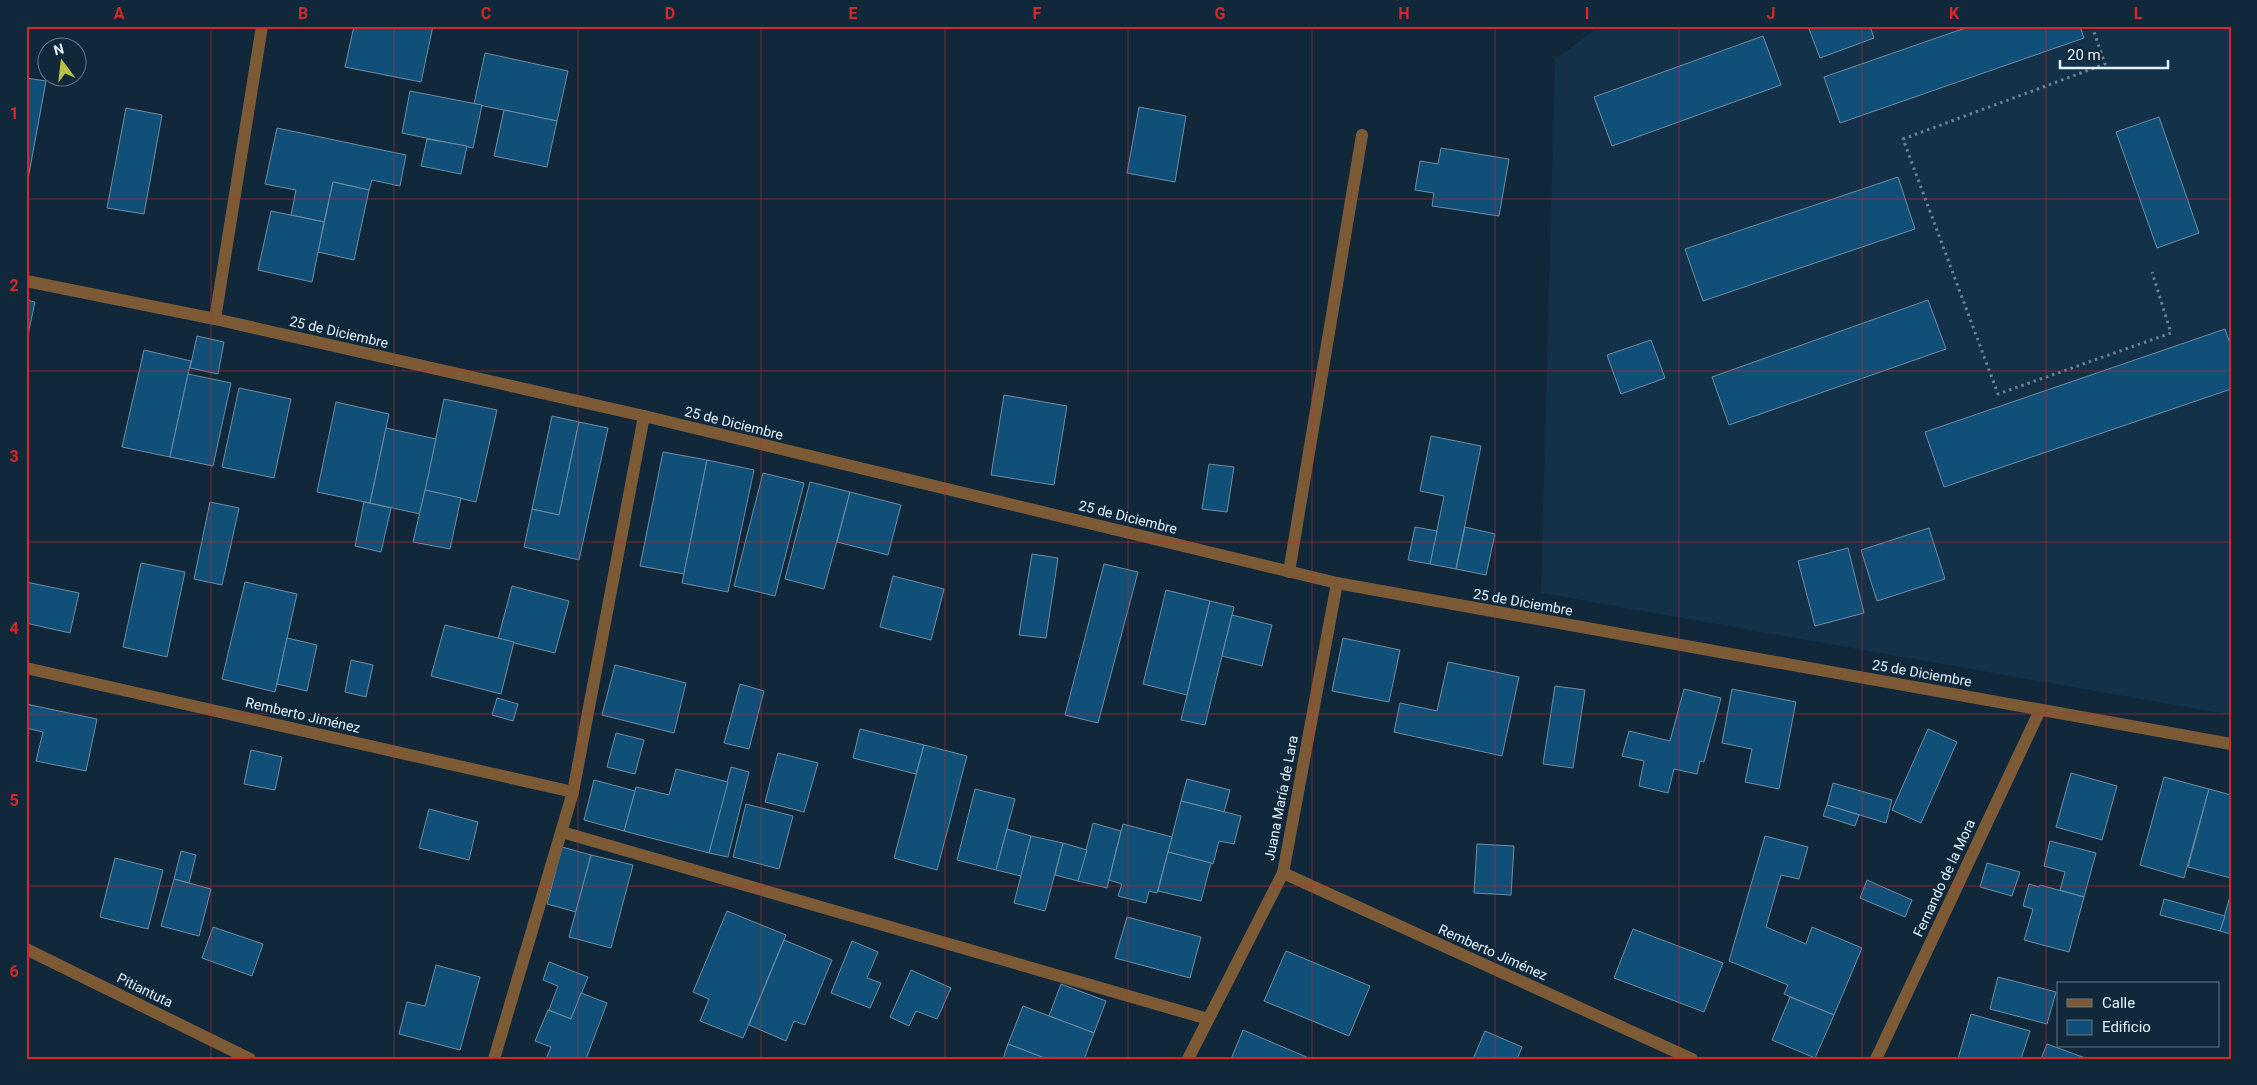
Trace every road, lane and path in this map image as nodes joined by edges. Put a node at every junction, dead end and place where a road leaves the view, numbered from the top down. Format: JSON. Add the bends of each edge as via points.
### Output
{"nodes":[{"id":1,"x":262,"y":26,"type":"edge"},
{"id":2,"x":2092,"y":26,"type":"edge"},
{"id":3,"x":1362,"y":136,"type":"dead end"},
{"id":4,"x":2152,"y":272,"type":"dead end"},
{"id":5,"x":26,"y":281,"type":"edge"},
{"id":6,"x":216,"y":319,"type":"junction"},
{"id":7,"x":644,"y":416,"type":"junction"},
{"id":8,"x":1289,"y":572,"type":"junction"},
{"id":9,"x":1337,"y":583,"type":"junction"},
{"id":10,"x":26,"y":668,"type":"edge"},
{"id":11,"x":2040,"y":710,"type":"junction"},
{"id":12,"x":2231,"y":744,"type":"edge"},
{"id":13,"x":573,"y":792,"type":"junction"},
{"id":14,"x":562,"y":832,"type":"junction"},
{"id":15,"x":1283,"y":872,"type":"junction"},
{"id":16,"x":26,"y":949,"type":"edge"},
{"id":17,"x":1208,"y":1019,"type":"junction"},
{"id":18,"x":250,"y":1059,"type":"edge"},
{"id":19,"x":494,"y":1059,"type":"edge"},
{"id":20,"x":1188,"y":1059,"type":"edge"},
{"id":21,"x":1692,"y":1059,"type":"edge"},
{"id":22,"x":1876,"y":1059,"type":"edge"}],
"edges":[{"from":1,"to":6,"type":"street"},
{"from":2,"to":4,"type":"path","via":[[2105,64],[1903,139],[1998,394],[2171,333]]},
{"from":3,"to":8,"type":"street"},
{"from":5,"to":6,"type":"street","name":"25 de Diciembre"},
{"from":6,"to":7,"type":"street","name":"25 de Diciembre"},
{"from":7,"to":8,"type":"street","name":"25 de Diciembre"},
{"from":7,"to":13,"type":"street"},
{"from":8,"to":9,"type":"street","name":"25 de Diciembre"},
{"from":9,"to":11,"type":"street","name":"25 de Diciembre"},
{"from":9,"to":15,"type":"street","name":"Juana María de Lara"},
{"from":10,"to":13,"type":"street","name":"Remberto Jiménez"},
{"from":11,"to":12,"type":"street","name":"25 de Diciembre"},
{"from":11,"to":22,"type":"street","name":"Fernando de la Mora"},
{"from":13,"to":14,"type":"street"},
{"from":14,"to":17,"type":"street"},
{"from":14,"to":19,"type":"street"},
{"from":15,"to":17,"type":"street","name":"Juana María de Lara"},
{"from":15,"to":21,"type":"street","name":"Remberto Jiménez"},
{"from":16,"to":18,"type":"street","name":"Pitiantuta"},
{"from":17,"to":20,"type":"street","name":"Juana María de Lara"}]}
